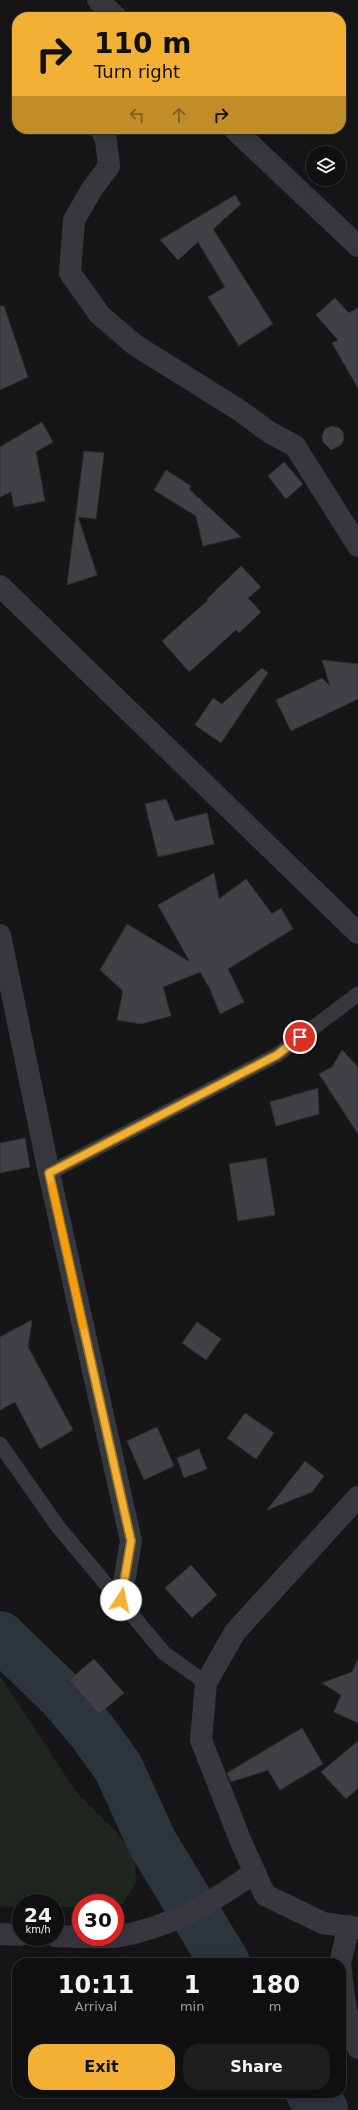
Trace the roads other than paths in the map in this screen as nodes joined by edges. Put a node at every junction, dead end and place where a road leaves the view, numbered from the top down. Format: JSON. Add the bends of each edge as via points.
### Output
{"nodes":[{"id":1,"x":98,"y":0,"type":"edge"},
{"id":2,"x":111,"y":12,"type":"edge"},
{"id":3,"x":103,"y":134,"type":"edge"},
{"id":4,"x":239,"y":134,"type":"edge"},
{"id":5,"x":358,"y":246,"type":"edge"},
{"id":6,"x":358,"y":546,"type":"edge"},
{"id":7,"x":0,"y":586,"type":"edge"},
{"id":8,"x":358,"y":933,"type":"edge"},
{"id":9,"x":0,"y":935,"type":"edge"},
{"id":10,"x":358,"y":994,"type":"edge"},
{"id":11,"x":49,"y":1173,"type":"junction"},
{"id":12,"x":0,"y":1444,"type":"edge"},
{"id":13,"x":358,"y":1497,"type":"edge"},
{"id":14,"x":121,"y":1600,"type":"junction"},
{"id":15,"x":206,"y":1683,"type":"junction"},
{"id":16,"x":255,"y":1872,"type":"junction"},
{"id":17,"x":354,"y":1927,"type":"edge"},
{"id":18,"x":0,"y":1934,"type":"edge"},
{"id":19,"x":12,"y":1935,"type":"edge"},
{"id":20,"x":124,"y":1935,"type":"edge"},
{"id":21,"x":342,"y":1958,"type":"edge"},
{"id":22,"x":346,"y":2008,"type":"edge"},
{"id":23,"x":358,"y":2048,"type":"edge"}],
"edges":[{"from":1,"to":2,"type":"street"},
{"from":3,"to":6,"type":"street","via":[[109,166],[74,220],[70,273],[100,315],[135,345],[239,410],[269,432],[295,446]]},
{"from":4,"to":5,"type":"street"},
{"from":7,"to":8,"type":"street"},
{"from":9,"to":11,"type":"street"},
{"from":10,"to":11,"type":"lane","via":[[277,1055]]},
{"from":11,"to":14,"type":"street","via":[[131,1541]]},
{"from":12,"to":14,"type":"lane","via":[[59,1528]]},
{"from":13,"to":15,"type":"street","via":[[235,1632]]},
{"from":14,"to":15,"type":"lane","via":[[164,1652]]},
{"from":15,"to":16,"type":"street","via":[[201,1740],[240,1842]]},
{"from":16,"to":17,"type":"street","via":[[265,1895],[322,1923]]},
{"from":16,"to":20,"type":"street","via":[[216,1900],[190,1914],[162,1926]]},
{"from":17,"to":21,"type":"street"},
{"from":18,"to":19,"type":"street"},
{"from":22,"to":23,"type":"street","via":[[350,2030]]}]}
